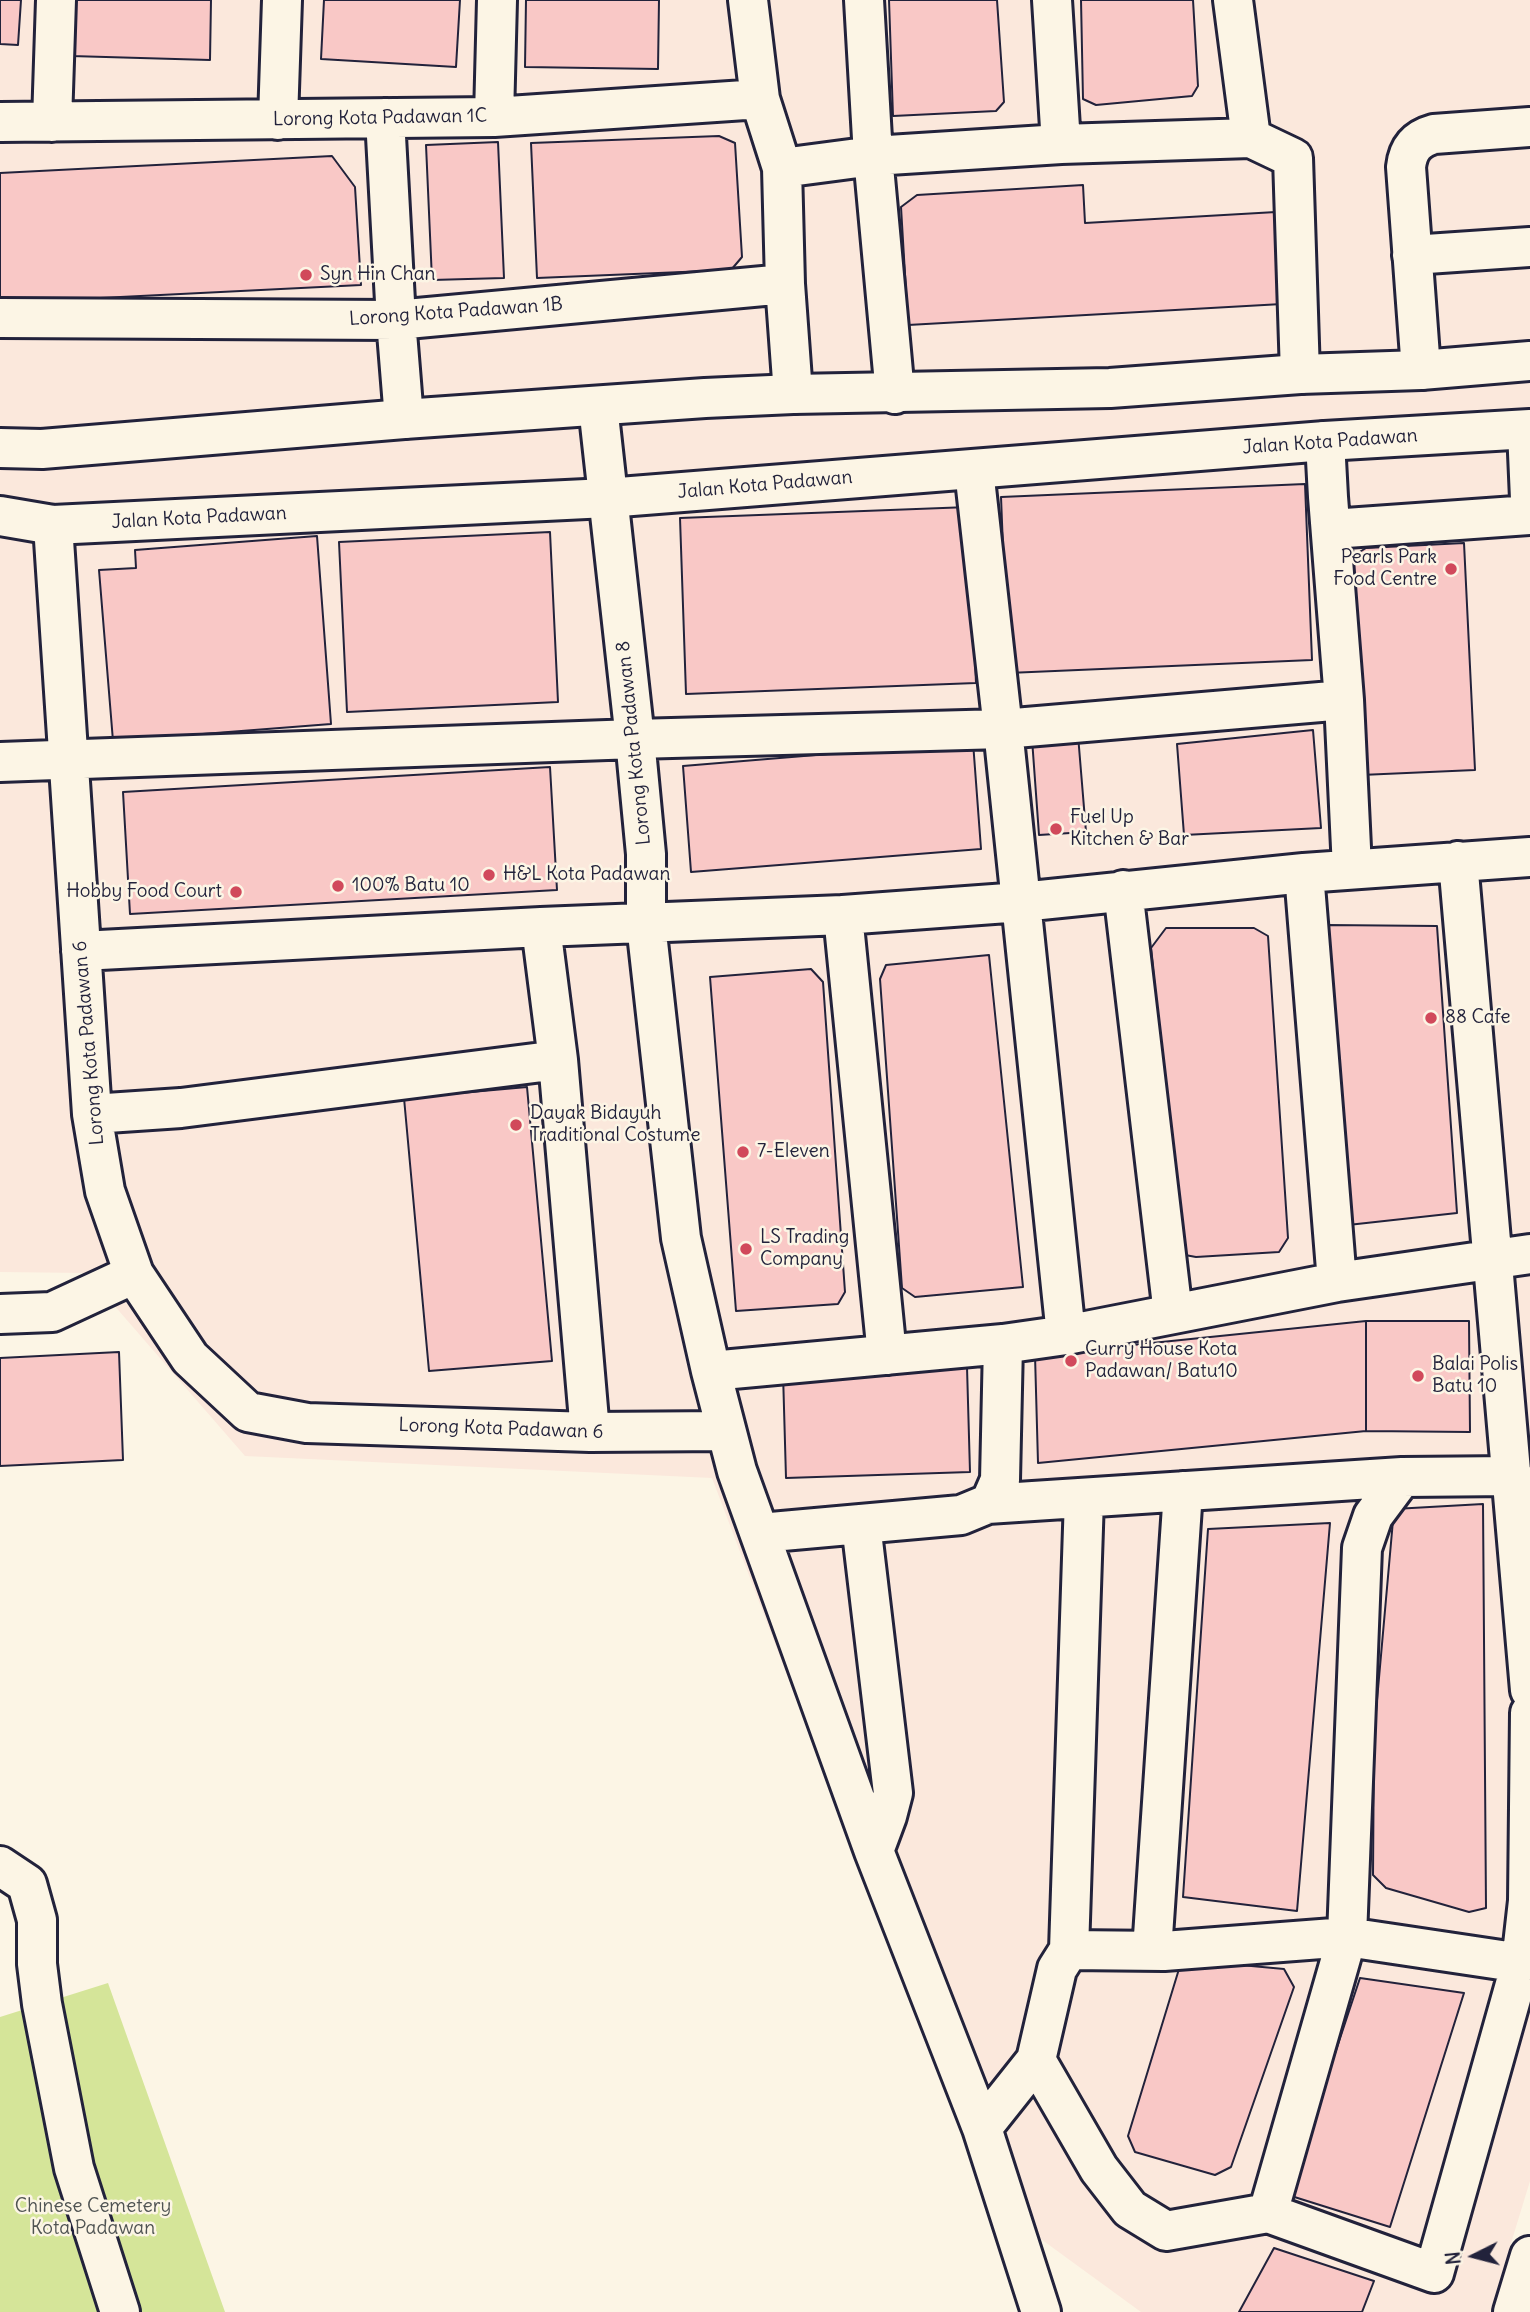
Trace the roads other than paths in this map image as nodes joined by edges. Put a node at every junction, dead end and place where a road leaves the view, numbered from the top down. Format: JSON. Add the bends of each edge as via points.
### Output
{"nodes":[{"id":1,"x":56,"y":0,"type":"edge"},
{"id":2,"x":282,"y":0,"type":"edge"},
{"id":3,"x":497,"y":0,"type":"edge"},
{"id":4,"x":748,"y":0,"type":"edge"},
{"id":5,"x":864,"y":0,"type":"edge"},
{"id":6,"x":1052,"y":0,"type":"edge"},
{"id":7,"x":1233,"y":0,"type":"edge"},
{"id":8,"x":760,"y":99,"type":"junction"},
{"id":9,"x":494,"y":117,"type":"junction"},
{"id":10,"x":386,"y":118,"type":"junction"},
{"id":11,"x":278,"y":120,"type":"junction"},
{"id":12,"x":0,"y":122,"type":"edge"},
{"id":13,"x":52,"y":122,"type":"junction"},
{"id":14,"x":1530,"y":127,"type":"edge"},
{"id":15,"x":1251,"y":138,"type":"junction"},
{"id":16,"x":1061,"y":144,"type":"junction"},
{"id":17,"x":873,"y":156,"type":"junction"},
{"id":18,"x":782,"y":168,"type":"junction"},
{"id":19,"x":1530,"y":247,"type":"edge"},
{"id":20,"x":1412,"y":255,"type":"junction"},
{"id":21,"x":785,"y":284,"type":"junction"},
{"id":22,"x":0,"y":318,"type":"edge"},
{"id":23,"x":396,"y":320,"type":"junction"},
{"id":24,"x":1530,"y":361,"type":"edge"},
{"id":25,"x":1421,"y":370,"type":"junction"},
{"id":26,"x":1300,"y":374,"type":"junction"},
{"id":27,"x":793,"y":394,"type":"junction"},
{"id":28,"x":895,"y":394,"type":"junction"},
{"id":29,"x":598,"y":406,"type":"junction"},
{"id":30,"x":404,"y":419,"type":"junction"},
{"id":31,"x":1529,"y":430,"type":"edge"},
{"id":32,"x":1325,"y":441,"type":"junction"},
{"id":33,"x":0,"y":448,"type":"edge"},
{"id":34,"x":974,"y":470,"type":"junction"},
{"id":35,"x":607,"y":498,"type":"junction"},
{"id":36,"x":1530,"y":499,"type":"edge"},
{"id":37,"x":1530,"y":515,"type":"edge"},
{"id":38,"x":0,"y":516,"type":"edge"},
{"id":39,"x":53,"y":525,"type":"junction"},
{"id":40,"x":1332,"y":529,"type":"junction"},
{"id":41,"x":1345,"y":700,"type":"junction"},
{"id":42,"x":1003,"y":729,"type":"junction"},
{"id":43,"x":635,"y":738,"type":"junction"},
{"id":44,"x":69,"y":760,"type":"junction"},
{"id":45,"x":0,"y":762,"type":"edge"},
{"id":46,"x":1530,"y":857,"type":"edge"},
{"id":47,"x":1458,"y":861,"type":"junction"},
{"id":48,"x":1352,"y":869,"type":"junction"},
{"id":49,"x":1304,"y":873,"type":"junction"},
{"id":50,"x":1123,"y":890,"type":"junction"},
{"id":51,"x":1021,"y":902,"type":"junction"},
{"id":52,"x":843,"y":915,"type":"junction"},
{"id":53,"x":646,"y":924,"type":"junction"},
{"id":54,"x":541,"y":927,"type":"junction"},
{"id":55,"x":81,"y":951,"type":"junction"},
{"id":56,"x":558,"y":1060,"type":"junction"},
{"id":57,"x":92,"y":1114,"type":"junction"},
{"id":58,"x":1530,"y":1254,"type":"edge"},
{"id":59,"x":1492,"y":1258,"type":"junction"},
{"id":60,"x":134,"y":1274,"type":"junction"},
{"id":61,"x":1337,"y":1282,"type":"junction"},
{"id":62,"x":0,"y":1314,"type":"edge"},
{"id":63,"x":1173,"y":1314,"type":"junction"},
{"id":64,"x":1066,"y":1335,"type":"junction"},
{"id":65,"x":1003,"y":1344,"type":"junction"},
{"id":66,"x":887,"y":1355,"type":"junction"},
{"id":67,"x":710,"y":1371,"type":"junction"},
{"id":68,"x":726,"y":1431,"type":"junction"},
{"id":69,"x":590,"y":1432,"type":"junction"},
{"id":70,"x":1513,"y":1476,"type":"junction"},
{"id":71,"x":1402,"y":1477,"type":"junction"},
{"id":72,"x":1183,"y":1491,"type":"junction"},
{"id":73,"x":1084,"y":1498,"type":"junction"},
{"id":74,"x":987,"y":1504,"type":"junction"},
{"id":75,"x":861,"y":1524,"type":"junction"},
{"id":76,"x":760,"y":1533,"type":"junction"},
{"id":77,"x":1530,"y":1690,"type":"edge"},
{"id":78,"x":1530,"y":1713,"type":"edge"},
{"id":79,"x":874,"y":1851,"type":"junction"},
{"id":80,"x":0,"y":1866,"type":"edge"},
{"id":81,"x":1347,"y":1937,"type":"junction"},
{"id":82,"x":1069,"y":1950,"type":"junction"},
{"id":83,"x":1152,"y":1951,"type":"junction"},
{"id":84,"x":1521,"y":1963,"type":"junction"},
{"id":85,"x":1036,"y":2060,"type":"junction"},
{"id":86,"x":982,"y":2128,"type":"junction"},
{"id":87,"x":1268,"y":2213,"type":"junction"},
{"id":88,"x":1530,"y":2256,"type":"edge"},
{"id":89,"x":120,"y":2312,"type":"edge"},
{"id":90,"x":1041,"y":2312,"type":"edge"},
{"id":91,"x":1514,"y":2312,"type":"edge"}],
"edges":[{"from":1,"to":13,"type":"street"},
{"from":2,"to":11,"type":"street"},
{"from":3,"to":9,"type":"street"},
{"from":4,"to":8,"type":"street"},
{"from":5,"to":17,"type":"street"},
{"from":6,"to":16,"type":"street"},
{"from":7,"to":15,"type":"street"},
{"from":8,"to":9,"type":"street","name":"Lorong Kota Padawan 1C"},
{"from":8,"to":18,"type":"street"},
{"from":9,"to":10,"type":"street","name":"Lorong Kota Padawan 1C"},
{"from":10,"to":11,"type":"street","name":"Lorong Kota Padawan 1C"},
{"from":10,"to":23,"type":"street"},
{"from":11,"to":13,"type":"street","name":"Lorong Kota Padawan 1C"},
{"from":12,"to":13,"type":"street","name":"Lorong Kota Padawan 1C"},
{"from":14,"to":20,"type":"street","via":[[1434,134],[1413,145],[1406,167]]},
{"from":15,"to":16,"type":"street"},
{"from":15,"to":26,"type":"street","via":[[1293,158]]},
{"from":16,"to":17,"type":"street"},
{"from":17,"to":18,"type":"street"},
{"from":17,"to":28,"type":"street"},
{"from":18,"to":21,"type":"street"},
{"from":19,"to":20,"type":"street"},
{"from":20,"to":25,"type":"street"},
{"from":21,"to":23,"type":"street","name":"Lorong Kota Padawan 1B"},
{"from":21,"to":27,"type":"street"},
{"from":22,"to":23,"type":"street","name":"Lorong Kota Padawan 1B"},
{"from":23,"to":30,"type":"street"},
{"from":24,"to":25,"type":"street"},
{"from":25,"to":26,"type":"street"},
{"from":26,"to":28,"type":"street","via":[[1110,388]]},
{"from":27,"to":28,"type":"street"},
{"from":27,"to":29,"type":"street"},
{"from":29,"to":30,"type":"street"},
{"from":29,"to":35,"type":"street","name":"Lorong Kota Padawan 8"},
{"from":30,"to":33,"type":"street","via":[[42,449]]},
{"from":31,"to":32,"type":"street","name":"Jalan Kota Padawan"},
{"from":31,"to":36,"type":"street"},
{"from":32,"to":34,"type":"street","name":"Jalan Kota Padawan"},
{"from":32,"to":40,"type":"street"},
{"from":34,"to":35,"type":"street","name":"Jalan Kota Padawan"},
{"from":34,"to":42,"type":"street"},
{"from":35,"to":39,"type":"street","name":"Jalan Kota Padawan"},
{"from":35,"to":43,"type":"street","name":"Lorong Kota Padawan 8"},
{"from":37,"to":40,"type":"street"},
{"from":38,"to":39,"type":"street","name":"Jalan Kota Padawan"},
{"from":39,"to":44,"type":"street","name":"Lorong Kota Padawan 6"},
{"from":40,"to":41,"type":"street"},
{"from":41,"to":42,"type":"street"},
{"from":41,"to":48,"type":"street"},
{"from":42,"to":43,"type":"street"},
{"from":42,"to":51,"type":"street"},
{"from":43,"to":44,"type":"street"},
{"from":43,"to":53,"type":"street","name":"Lorong Kota Padawan 8","via":[[646,853]]},
{"from":44,"to":45,"type":"street"},
{"from":44,"to":55,"type":"street","name":"Lorong Kota Padawan 6"},
{"from":46,"to":47,"type":"street"},
{"from":47,"to":48,"type":"street"},
{"from":47,"to":59,"type":"street"},
{"from":48,"to":49,"type":"street"},
{"from":49,"to":50,"type":"street"},
{"from":49,"to":61,"type":"street"},
{"from":50,"to":51,"type":"street"},
{"from":50,"to":63,"type":"street"},
{"from":51,"to":52,"type":"street"},
{"from":51,"to":64,"type":"street"},
{"from":52,"to":53,"type":"street"},
{"from":52,"to":66,"type":"street"},
{"from":53,"to":54,"type":"street"},
{"from":53,"to":67,"type":"street","name":"Lorong Kota Padawan 8","via":[[681,1238]]},
{"from":54,"to":55,"type":"street"},
{"from":54,"to":56,"type":"street"},
{"from":55,"to":57,"type":"street","name":"Lorong Kota Padawan 6"},
{"from":56,"to":57,"type":"street","via":[[181,1108]]},
{"from":56,"to":69,"type":"street"},
{"from":57,"to":60,"type":"street","name":"Lorong Kota Padawan 6","via":[[105,1191]]},
{"from":58,"to":59,"type":"street"},
{"from":59,"to":61,"type":"street"},
{"from":59,"to":70,"type":"street"},
{"from":60,"to":62,"type":"street","via":[[52,1312]]},
{"from":60,"to":69,"type":"street","name":"Lorong Kota Padawan 6","via":[[190,1358],[248,1412],[307,1423]]},
{"from":61,"to":63,"type":"street"},
{"from":63,"to":64,"type":"street"},
{"from":64,"to":65,"type":"street"},
{"from":65,"to":66,"type":"street"},
{"from":65,"to":74,"type":"street","via":[[1000,1480]]},
{"from":66,"to":67,"type":"street"},
{"from":67,"to":68,"type":"street","name":"Lorong Kota Padawan 8"},
{"from":68,"to":69,"type":"street","name":"Lorong Kota Padawan 6"},
{"from":68,"to":76,"type":"street","name":"Lorong Kota Padawan 8"},
{"from":70,"to":71,"type":"street"},
{"from":70,"to":77,"type":"street"},
{"from":71,"to":72,"type":"street"},
{"from":71,"to":81,"type":"street","via":[[1373,1516],[1362,1548]]},
{"from":72,"to":73,"type":"street"},
{"from":72,"to":83,"type":"street"},
{"from":73,"to":74,"type":"street"},
{"from":73,"to":82,"type":"street"},
{"from":74,"to":75,"type":"street","via":[[961,1515]]},
{"from":75,"to":76,"type":"street"},
{"from":75,"to":79,"type":"street","via":[[893,1793]]},
{"from":76,"to":79,"type":"street","name":"Lorong Kota Padawan 8"},
{"from":78,"to":84,"type":"street","via":[[1528,1901]]},
{"from":79,"to":86,"type":"street","name":"Lorong Kota Padawan 8"},
{"from":80,"to":89,"type":"street","via":[[27,1884],[37,1920],[41,2004],[54,2074],[74,2168]]},
{"from":81,"to":83,"type":"street"},
{"from":81,"to":84,"type":"street"},
{"from":81,"to":87,"type":"street"},
{"from":82,"to":83,"type":"street"},
{"from":82,"to":85,"type":"street","via":[[1057,1969]]},
{"from":84,"to":87,"type":"street","via":[[1434,2273]]},
{"from":85,"to":86,"type":"street"},
{"from":85,"to":87,"type":"street","via":[[1099,2169],[1130,2209],[1166,2231]]},
{"from":86,"to":90,"type":"street","name":"Lorong Kota Padawan 8"},
{"from":88,"to":91,"type":"street"}]}
